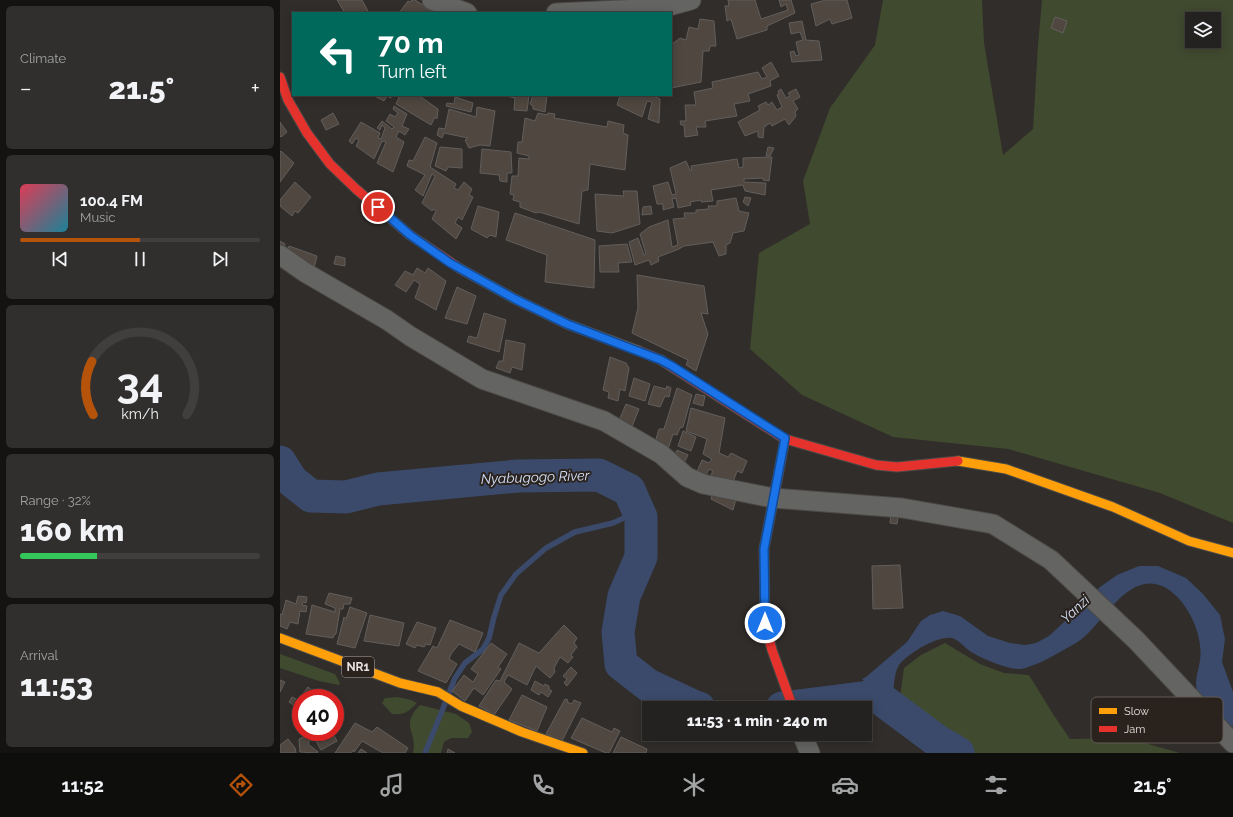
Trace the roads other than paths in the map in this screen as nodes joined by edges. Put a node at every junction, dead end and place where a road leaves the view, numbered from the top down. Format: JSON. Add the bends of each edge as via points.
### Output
{"nodes":[{"id":1,"x":432,"y":0,"type":"edge"},
{"id":2,"x":691,"y":0,"type":"edge"},
{"id":3,"x":464,"y":12,"type":"edge"},
{"id":4,"x":577,"y":12,"type":"edge"},
{"id":5,"x":280,"y":77,"type":"edge"},
{"id":6,"x":280,"y":255,"type":"edge"},
{"id":7,"x":785,"y":438,"type":"junction"},
{"id":8,"x":773,"y":498,"type":"junction"},
{"id":9,"x":1233,"y":553,"type":"edge"},
{"id":10,"x":280,"y":638,"type":"edge"},
{"id":11,"x":1190,"y":697,"type":"edge"},
{"id":12,"x":790,"y":701,"type":"edge"},
{"id":13,"x":1223,"y":731,"type":"edge"},
{"id":14,"x":1233,"y":742,"type":"edge"},
{"id":15,"x":583,"y":753,"type":"edge"}],
"edges":[{"from":1,"to":3,"type":"street"},
{"from":2,"to":4,"type":"street","via":[[662,8]]},
{"from":5,"to":7,"type":"main road","via":[[288,100],[307,133],[330,164],[410,235],[450,263],[515,299],[567,324],[661,360]]},
{"from":6,"to":8,"type":"street","via":[[482,378],[604,421],[661,454],[687,478]]},
{"from":7,"to":8,"type":"main road"},
{"from":7,"to":9,"type":"main road","via":[[876,465],[897,467],[958,461],[1006,469],[1113,507],[1189,541]]},
{"from":8,"to":11,"type":"street","via":[[902,508],[993,524],[1051,560],[1136,640]]},
{"from":8,"to":12,"type":"main road","via":[[764,549],[765,623]]},
{"from":10,"to":15,"type":"main road","number":"NR1","via":[[400,683],[438,692],[461,706],[522,732]]},
{"from":13,"to":14,"type":"street"}]}
